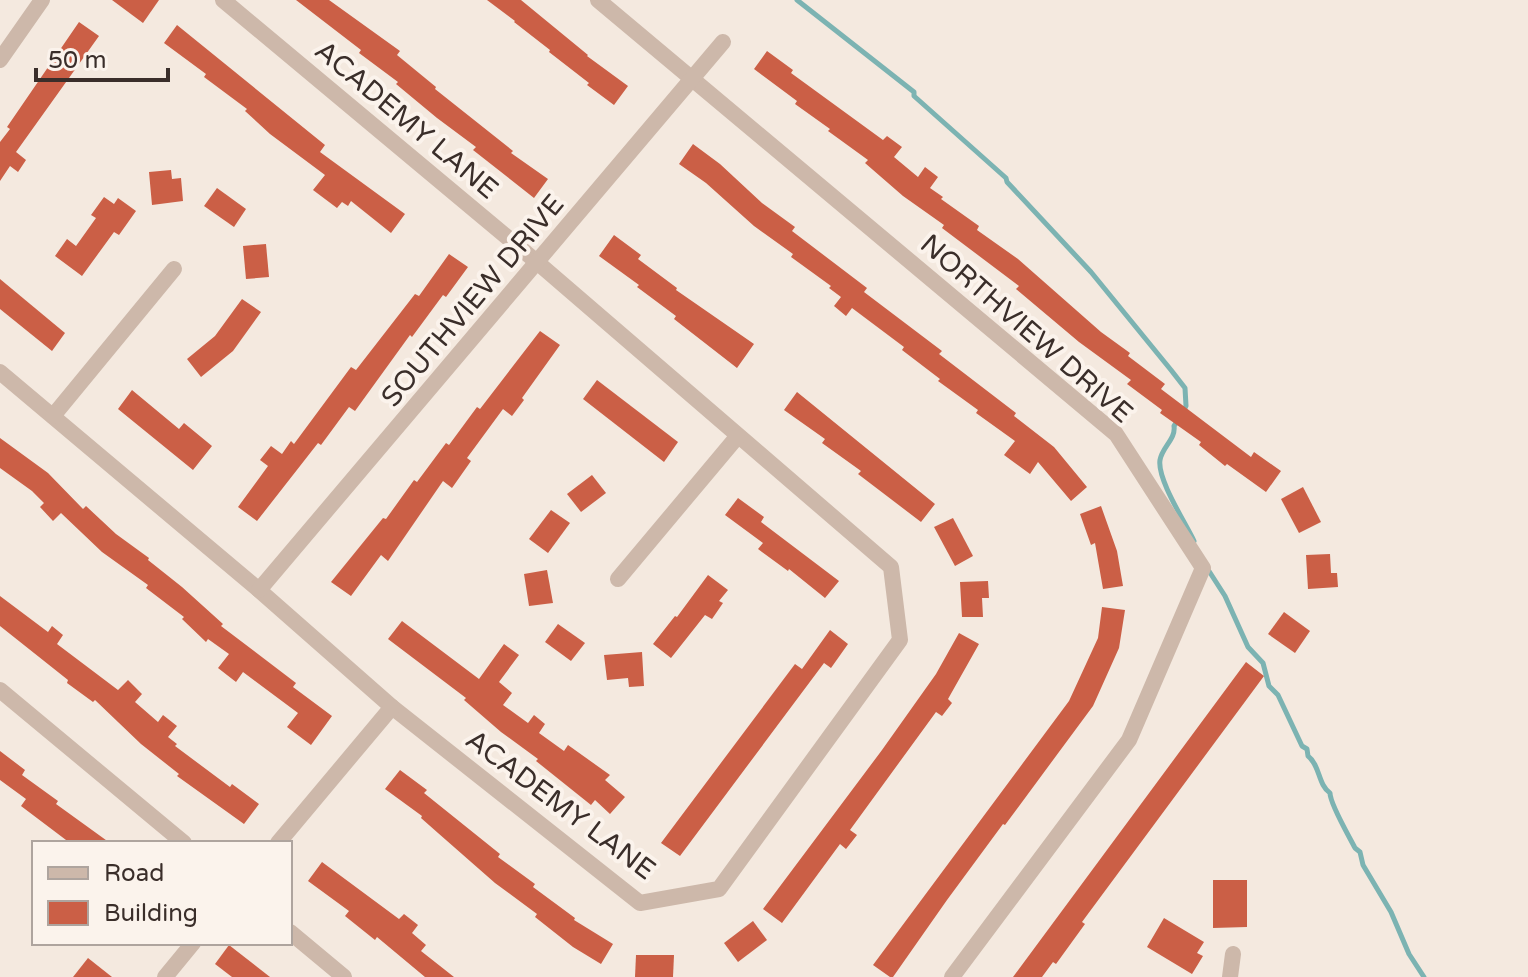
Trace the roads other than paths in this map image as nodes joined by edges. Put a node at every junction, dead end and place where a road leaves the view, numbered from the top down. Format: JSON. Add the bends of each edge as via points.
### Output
{"nodes":[{"id":1,"x":42,"y":0,"type":"edge"},
{"id":2,"x":223,"y":0,"type":"edge"},
{"id":3,"x":598,"y":0,"type":"edge"},
{"id":4,"x":723,"y":42,"type":"dead end"},
{"id":5,"x":0,"y":60,"type":"edge"},
{"id":6,"x":692,"y":79,"type":"junction"},
{"id":7,"x":538,"y":263,"type":"junction"},
{"id":8,"x":174,"y":269,"type":"dead end"},
{"id":9,"x":0,"y":372,"type":"edge"},
{"id":10,"x":53,"y":416,"type":"junction"},
{"id":11,"x":737,"y":437,"type":"junction"},
{"id":12,"x":618,"y":579,"type":"dead end"},
{"id":13,"x":259,"y":590,"type":"junction"},
{"id":14,"x":0,"y":690,"type":"edge"},
{"id":15,"x":392,"y":707,"type":"junction"},
{"id":16,"x":182,"y":841,"type":"edge"},
{"id":17,"x":280,"y":841,"type":"edge"},
{"id":18,"x":292,"y":934,"type":"edge"},
{"id":19,"x":191,"y":945,"type":"edge"},
{"id":20,"x":1233,"y":954,"type":"dead end"},
{"id":21,"x":165,"y":977,"type":"edge"},
{"id":22,"x":344,"y":977,"type":"edge"},
{"id":23,"x":952,"y":977,"type":"edge"},
{"id":24,"x":1230,"y":977,"type":"edge"}],
"edges":[{"from":1,"to":5,"type":"street"},
{"from":2,"to":7,"type":"street","name":"ACADEMY LANE"},
{"from":3,"to":6,"type":"street","name":"NORTHVIEW DRIVE"},
{"from":4,"to":6,"type":"street","name":"SOUTHVIEW DRIVE"},
{"from":6,"to":7,"type":"street","name":"SOUTHVIEW DRIVE"},
{"from":6,"to":23,"type":"street","name":"NORTHVIEW DRIVE","via":[[1116,434],[1203,568],[1129,740]]},
{"from":7,"to":11,"type":"street","name":"ACADEMY LANE"},
{"from":7,"to":13,"type":"street","name":"SOUTHVIEW DRIVE"},
{"from":8,"to":10,"type":"street"},
{"from":9,"to":10,"type":"street","name":"ACADEMY LANE"},
{"from":10,"to":13,"type":"street","name":"ACADEMY LANE"},
{"from":11,"to":12,"type":"street"},
{"from":11,"to":15,"type":"street","name":"ACADEMY LANE","via":[[891,567],[900,640],[719,889],[640,903]]},
{"from":13,"to":15,"type":"street","name":"ACADEMY LANE"},
{"from":14,"to":16,"type":"street"},
{"from":15,"to":17,"type":"street"},
{"from":18,"to":22,"type":"street"},
{"from":19,"to":21,"type":"street"},
{"from":20,"to":24,"type":"street"}]}
